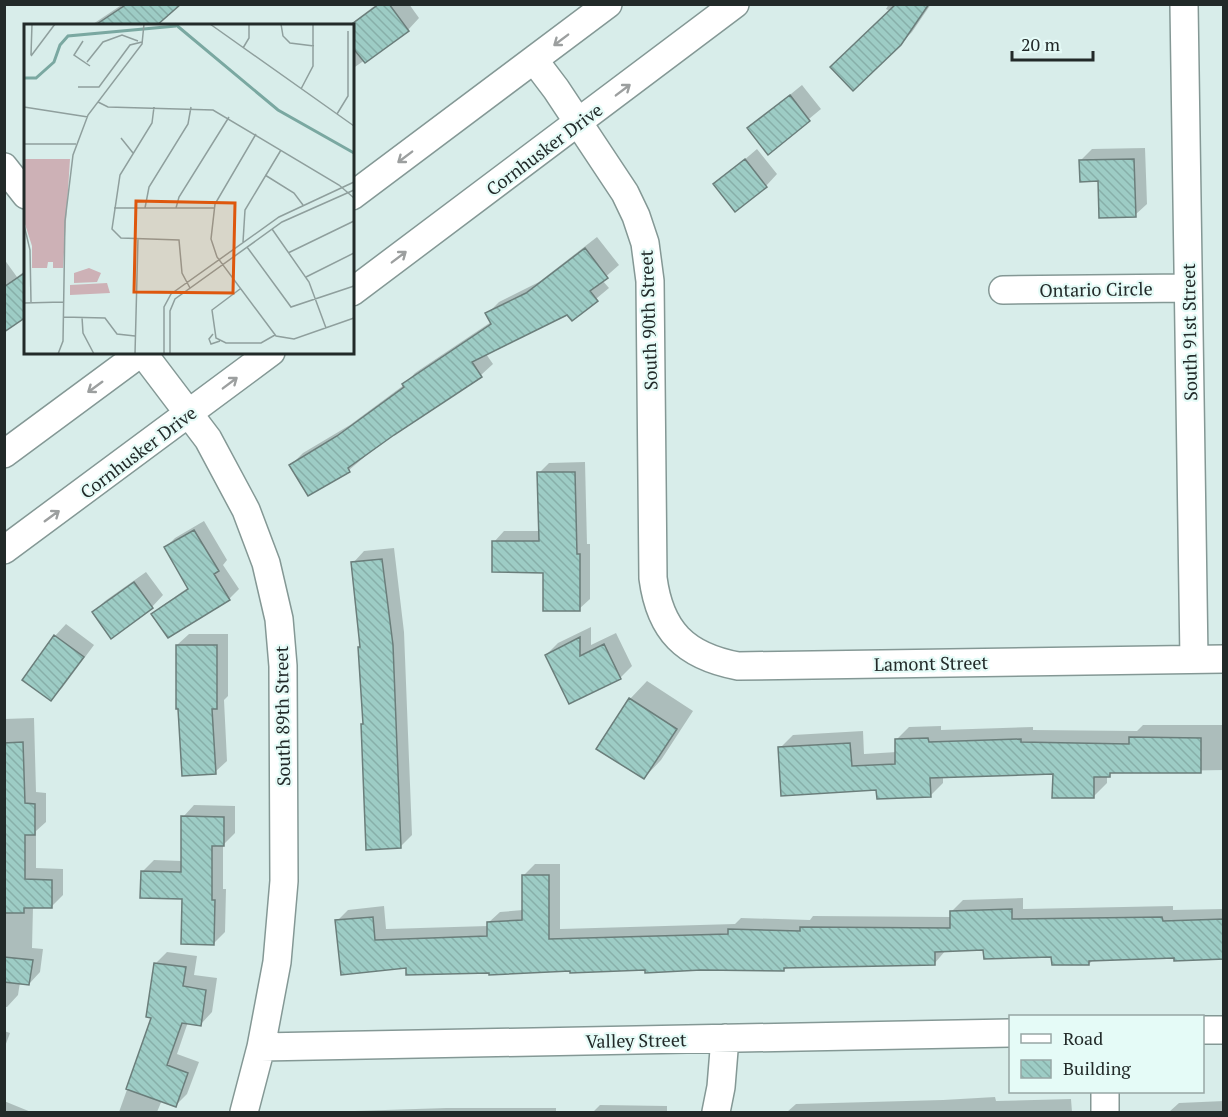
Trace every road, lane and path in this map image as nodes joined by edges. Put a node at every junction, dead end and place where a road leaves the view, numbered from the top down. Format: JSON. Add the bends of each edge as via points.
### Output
{"nodes":[{"id":1,"x":608,"y":4,"type":"edge"},
{"id":2,"x":735,"y":4,"type":"edge"},
{"id":3,"x":1184,"y":4,"type":"edge"},
{"id":4,"x":534,"y":60,"type":"junction"},
{"id":5,"x":579,"y":123,"type":"junction"},
{"id":6,"x":4,"y":167,"type":"edge"},
{"id":7,"x":24,"y":192,"type":"edge"},
{"id":8,"x":354,"y":195,"type":"edge"},
{"id":9,"x":1188,"y":288,"type":"junction"},
{"id":10,"x":1003,"y":290,"type":"dead end"},
{"id":11,"x":354,"y":291,"type":"edge"},
{"id":12,"x":141,"y":354,"type":"edge"},
{"id":13,"x":143,"y":354,"type":"edge"},
{"id":14,"x":268,"y":354,"type":"edge"},
{"id":15,"x":188,"y":414,"type":"junction"},
{"id":16,"x":4,"y":454,"type":"edge"},
{"id":17,"x":4,"y":550,"type":"edge"},
{"id":18,"x":660,"y":611,"type":"joint"},
{"id":19,"x":1194,"y":659,"type":"junction"},
{"id":20,"x":1224,"y":659,"type":"edge"},
{"id":21,"x":1204,"y":1030,"type":"edge"},
{"id":22,"x":1224,"y":1030,"type":"edge"},
{"id":23,"x":1009,"y":1033,"type":"edge"},
{"id":24,"x":725,"y":1038,"type":"junction"},
{"id":25,"x":261,"y":1047,"type":"junction"},
{"id":26,"x":1105,"y":1093,"type":"edge"},
{"id":27,"x":244,"y":1113,"type":"edge"},
{"id":28,"x":716,"y":1113,"type":"edge"},
{"id":29,"x":1105,"y":1113,"type":"edge"}],
"edges":[{"from":1,"to":4,"type":"street","one_way":true},
{"from":5,"to":2,"type":"street","name":"Cornhusker Drive","one_way":true},
{"from":3,"to":9,"type":"street","name":"South 91st Street"},
{"from":4,"to":5,"type":"street","name":"South 90th Street"},
{"from":4,"to":8,"type":"street","one_way":true},
{"from":11,"to":5,"type":"street","name":"Cornhusker Drive","one_way":true},
{"from":5,"to":18,"type":"street","name":"South 90th Street","via":[[625,193],[645,243],[650,281],[653,578]]},
{"from":6,"to":7,"type":"street"},
{"from":9,"to":10,"type":"street","name":"Ontario Circle"},
{"from":9,"to":19,"type":"street","name":"South 91st Street"},
{"from":12,"to":16,"type":"street","one_way":true},
{"from":13,"to":15,"type":"street","name":"South 89th Street"},
{"from":15,"to":14,"type":"street","name":"Cornhusker Drive","one_way":true},
{"from":17,"to":15,"type":"street","name":"Cornhusker Drive","one_way":true},
{"from":15,"to":25,"type":"street","name":"South 89th Street","via":[[208,439],[246,510],[266,563],[279,619],[283,666],[284,881],[277,962]]},
{"from":18,"to":19,"type":"street","name":"Lamont Street","via":[[670,629],[687,646],[699,654],[738,666]]},
{"from":19,"to":20,"type":"street","name":"Lamont Street"},
{"from":21,"to":22,"type":"street"},
{"from":23,"to":24,"type":"street","name":"Valley Street"},
{"from":24,"to":25,"type":"street","name":"Valley Street"},
{"from":24,"to":28,"type":"street"},
{"from":25,"to":27,"type":"street","name":"South 89th Street"},
{"from":26,"to":29,"type":"street"}]}
